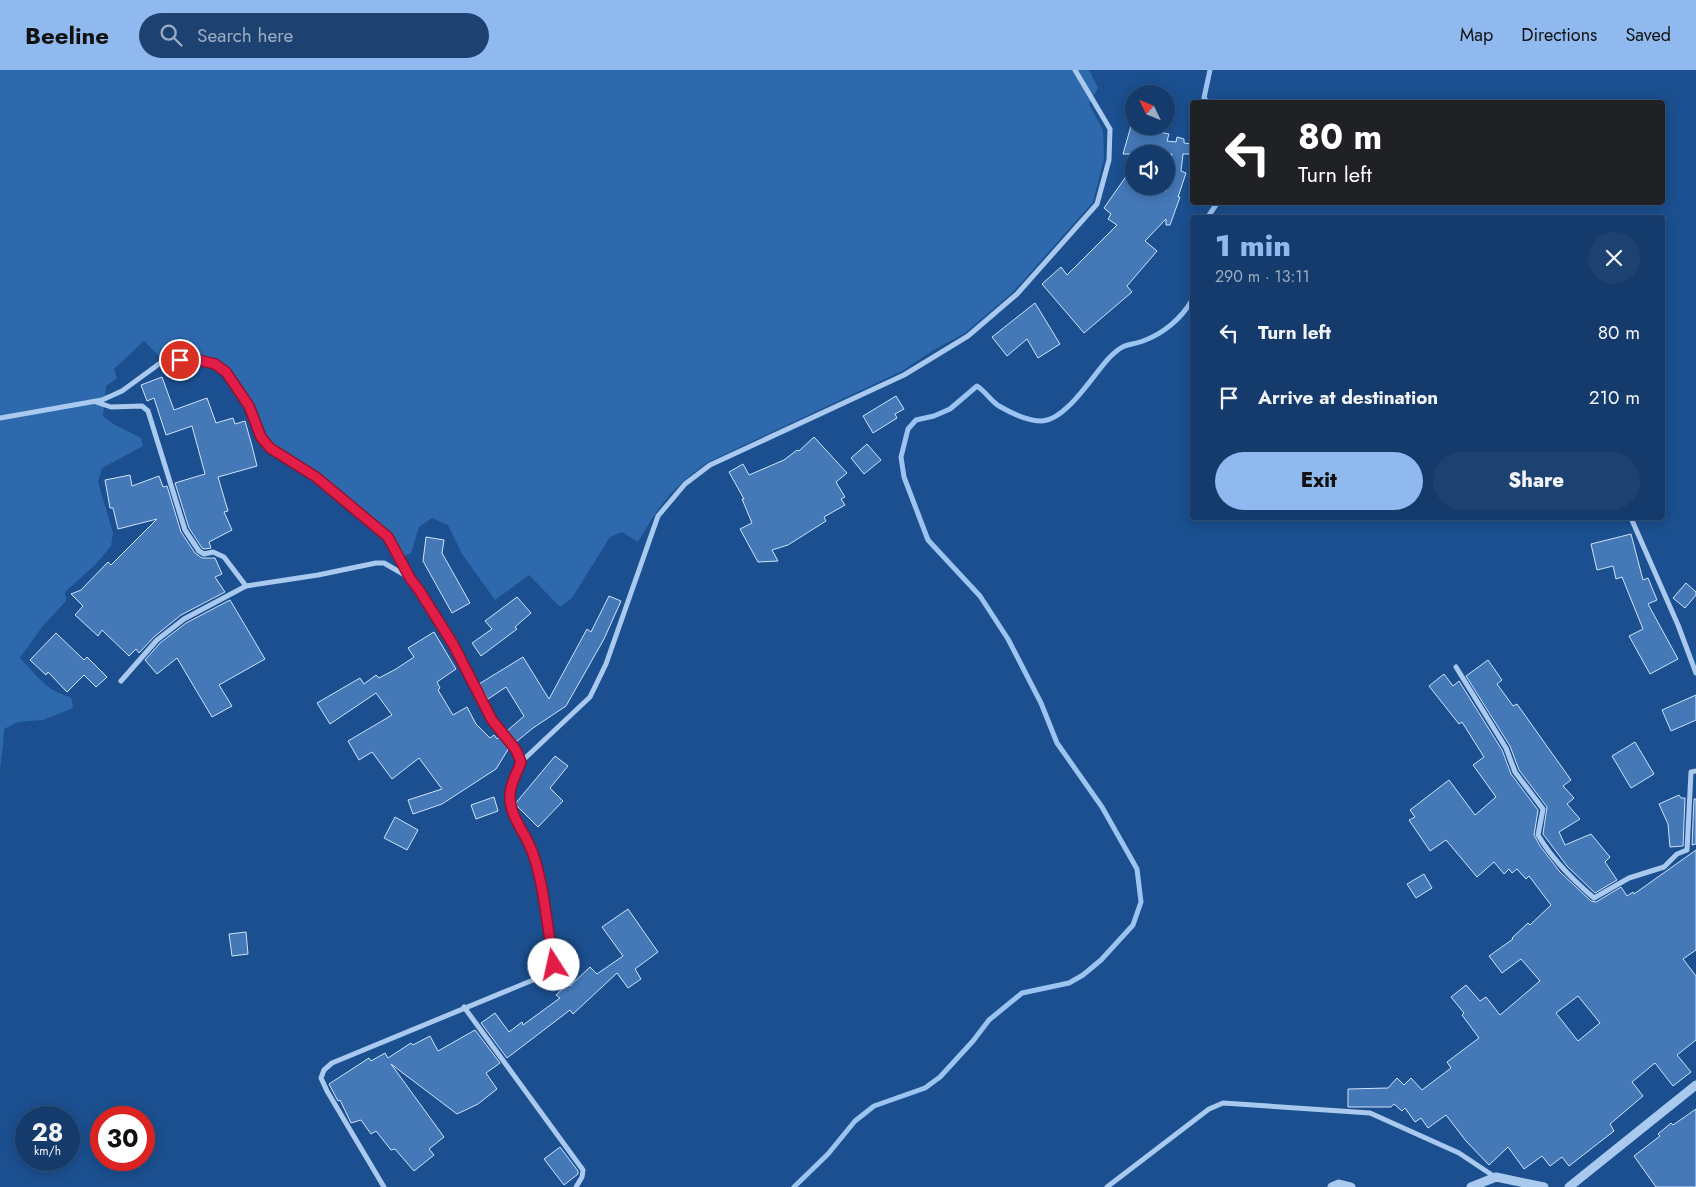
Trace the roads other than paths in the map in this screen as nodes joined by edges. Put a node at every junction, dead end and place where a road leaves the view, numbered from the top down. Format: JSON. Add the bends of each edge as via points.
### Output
{"nodes":[{"id":1,"x":1074,"y":70,"type":"edge"},
{"id":2,"x":95,"y":402,"type":"junction"},
{"id":3,"x":0,"y":418,"type":"edge"},
{"id":4,"x":1632,"y":520,"type":"edge"},
{"id":5,"x":410,"y":578,"type":"junction"},
{"id":6,"x":246,"y":586,"type":"junction"},
{"id":7,"x":1456,"y":668,"type":"dead end"},
{"id":8,"x":1696,"y":673,"type":"edge"},
{"id":9,"x":121,"y":682,"type":"dead end"},
{"id":10,"x":521,"y":762,"type":"junction"},
{"id":11,"x":1696,"y":771,"type":"edge"},
{"id":12,"x":464,"y":1007,"type":"junction"},
{"id":13,"x":1696,"y":1085,"type":"edge"},
{"id":14,"x":1496,"y":1177,"type":"junction"},
{"id":15,"x":384,"y":1187,"type":"edge"},
{"id":16,"x":576,"y":1187,"type":"edge"},
{"id":17,"x":1107,"y":1187,"type":"edge"},
{"id":18,"x":1332,"y":1187,"type":"edge"},
{"id":19,"x":1351,"y":1187,"type":"edge"},
{"id":20,"x":1471,"y":1187,"type":"edge"},
{"id":21,"x":1544,"y":1187,"type":"edge"},
{"id":22,"x":1569,"y":1187,"type":"edge"}],
"edges":[{"from":1,"to":10,"type":"street","via":[[1110,129],[1109,160],[1097,204],[1017,294],[968,336],[904,375],[710,465],[685,484],[658,516],[606,664],[590,698]]},
{"from":2,"to":3,"type":"street"},
{"from":2,"to":5,"type":"street","via":[[122,391],[162,362],[198,360],[215,364],[226,372],[249,406],[261,437],[270,448],[316,477],[388,537]]},
{"from":2,"to":6,"type":"street","via":[[111,407],[142,406],[148,410],[185,530],[198,551],[224,557]]},
{"from":4,"to":8,"type":"street"},
{"from":5,"to":6,"type":"street","via":[[384,563],[376,563]]},
{"from":5,"to":10,"type":"street","via":[[453,644],[492,720],[516,750]]},
{"from":6,"to":9,"type":"street","via":[[184,619],[157,640]]},
{"from":7,"to":11,"type":"street","via":[[1506,748],[1519,778],[1544,809],[1538,835],[1543,844],[1594,898],[1629,878],[1664,867],[1677,854],[1688,850],[1691,772]]},
{"from":10,"to":12,"type":"street","via":[[509,796],[512,812],[531,847],[538,873],[554,968],[550,973]]},
{"from":12,"to":15,"type":"street","via":[[332,1063],[324,1070],[321,1078],[327,1091]]},
{"from":12,"to":16,"type":"street","via":[[583,1170]]},
{"from":13,"to":22,"type":"street"},
{"from":14,"to":17,"type":"street","via":[[1459,1153],[1370,1113],[1223,1103],[1209,1109]]},
{"from":14,"to":20,"type":"street"},
{"from":14,"to":21,"type":"street"},
{"from":18,"to":19,"type":"street","via":[[1339,1184]]}]}
